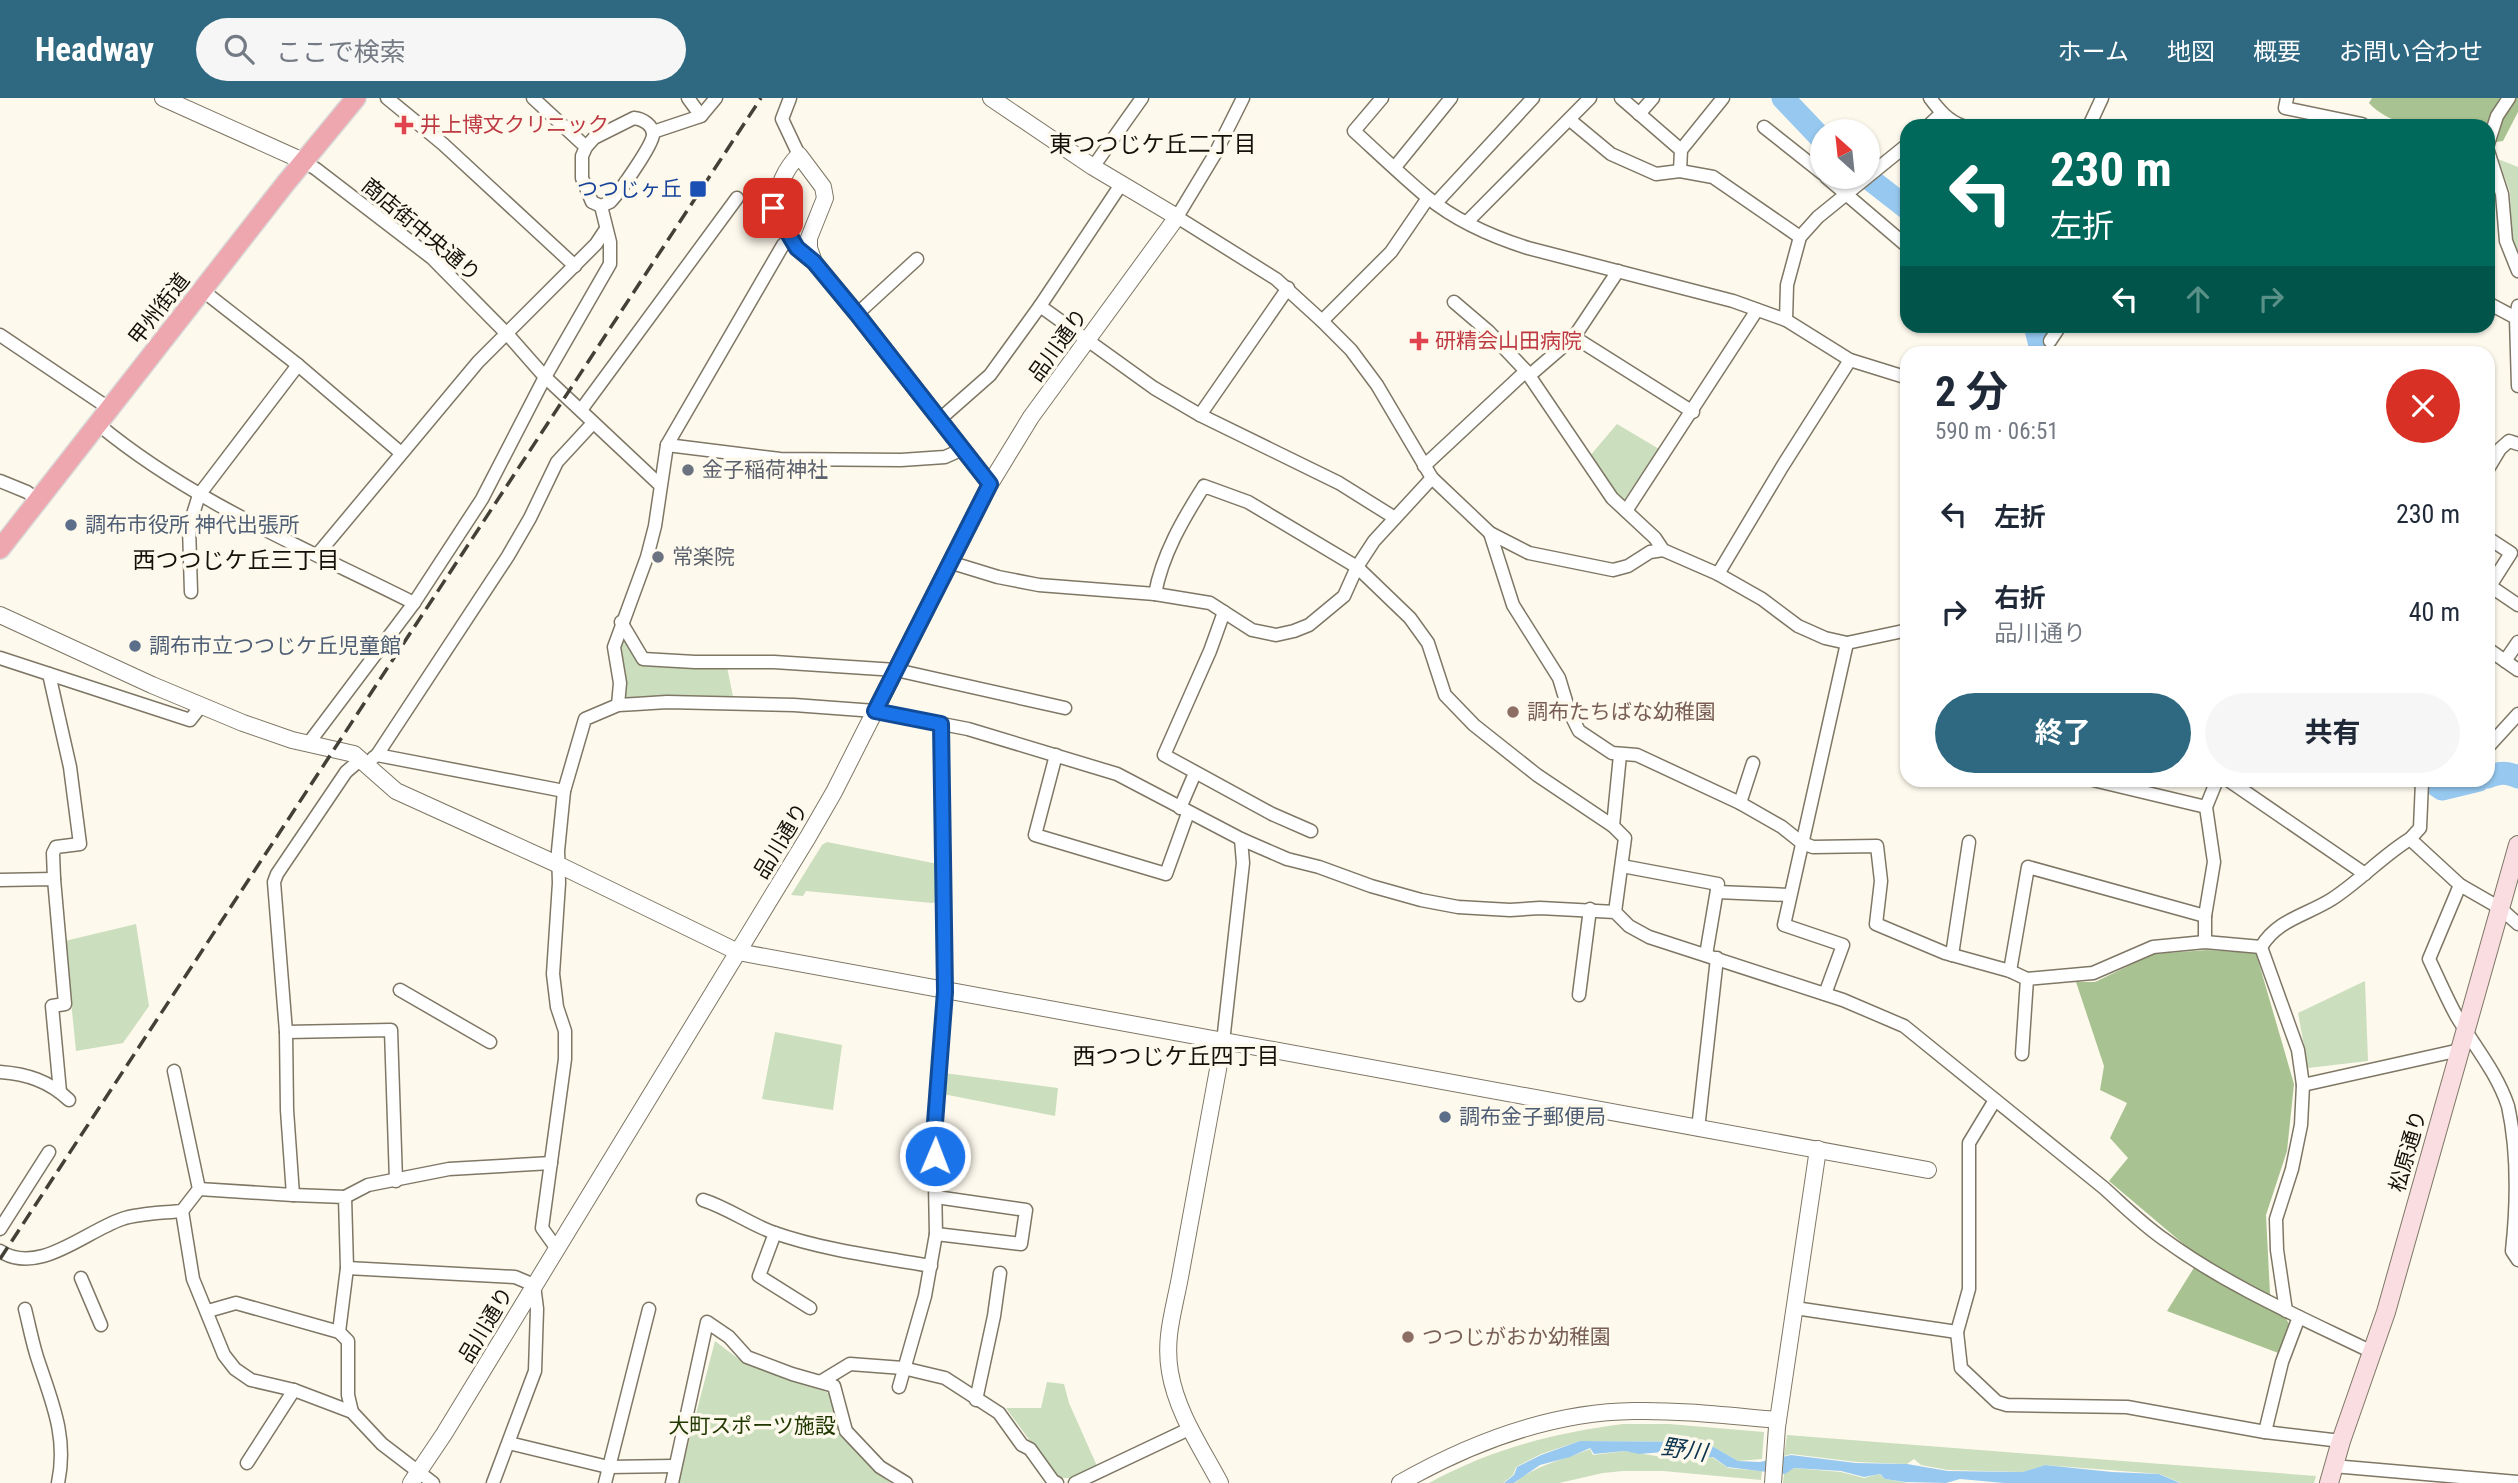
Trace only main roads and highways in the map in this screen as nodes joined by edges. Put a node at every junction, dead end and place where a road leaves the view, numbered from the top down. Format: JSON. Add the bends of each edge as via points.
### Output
{"nodes":[{"id":1,"x":356,"y":98,"type":"edge"},
{"id":2,"x":0,"y":550,"type":"edge"},
{"id":3,"x":2518,"y":845,"type":"edge"},
{"id":4,"x":2331,"y":1474,"type":"edge"}],
"edges":[{"from":1,"to":2,"type":"highway","name":"甲州街道"},
{"from":3,"to":4,"type":"main road","name":"松原通り","via":[[2386,1312]]}]}
